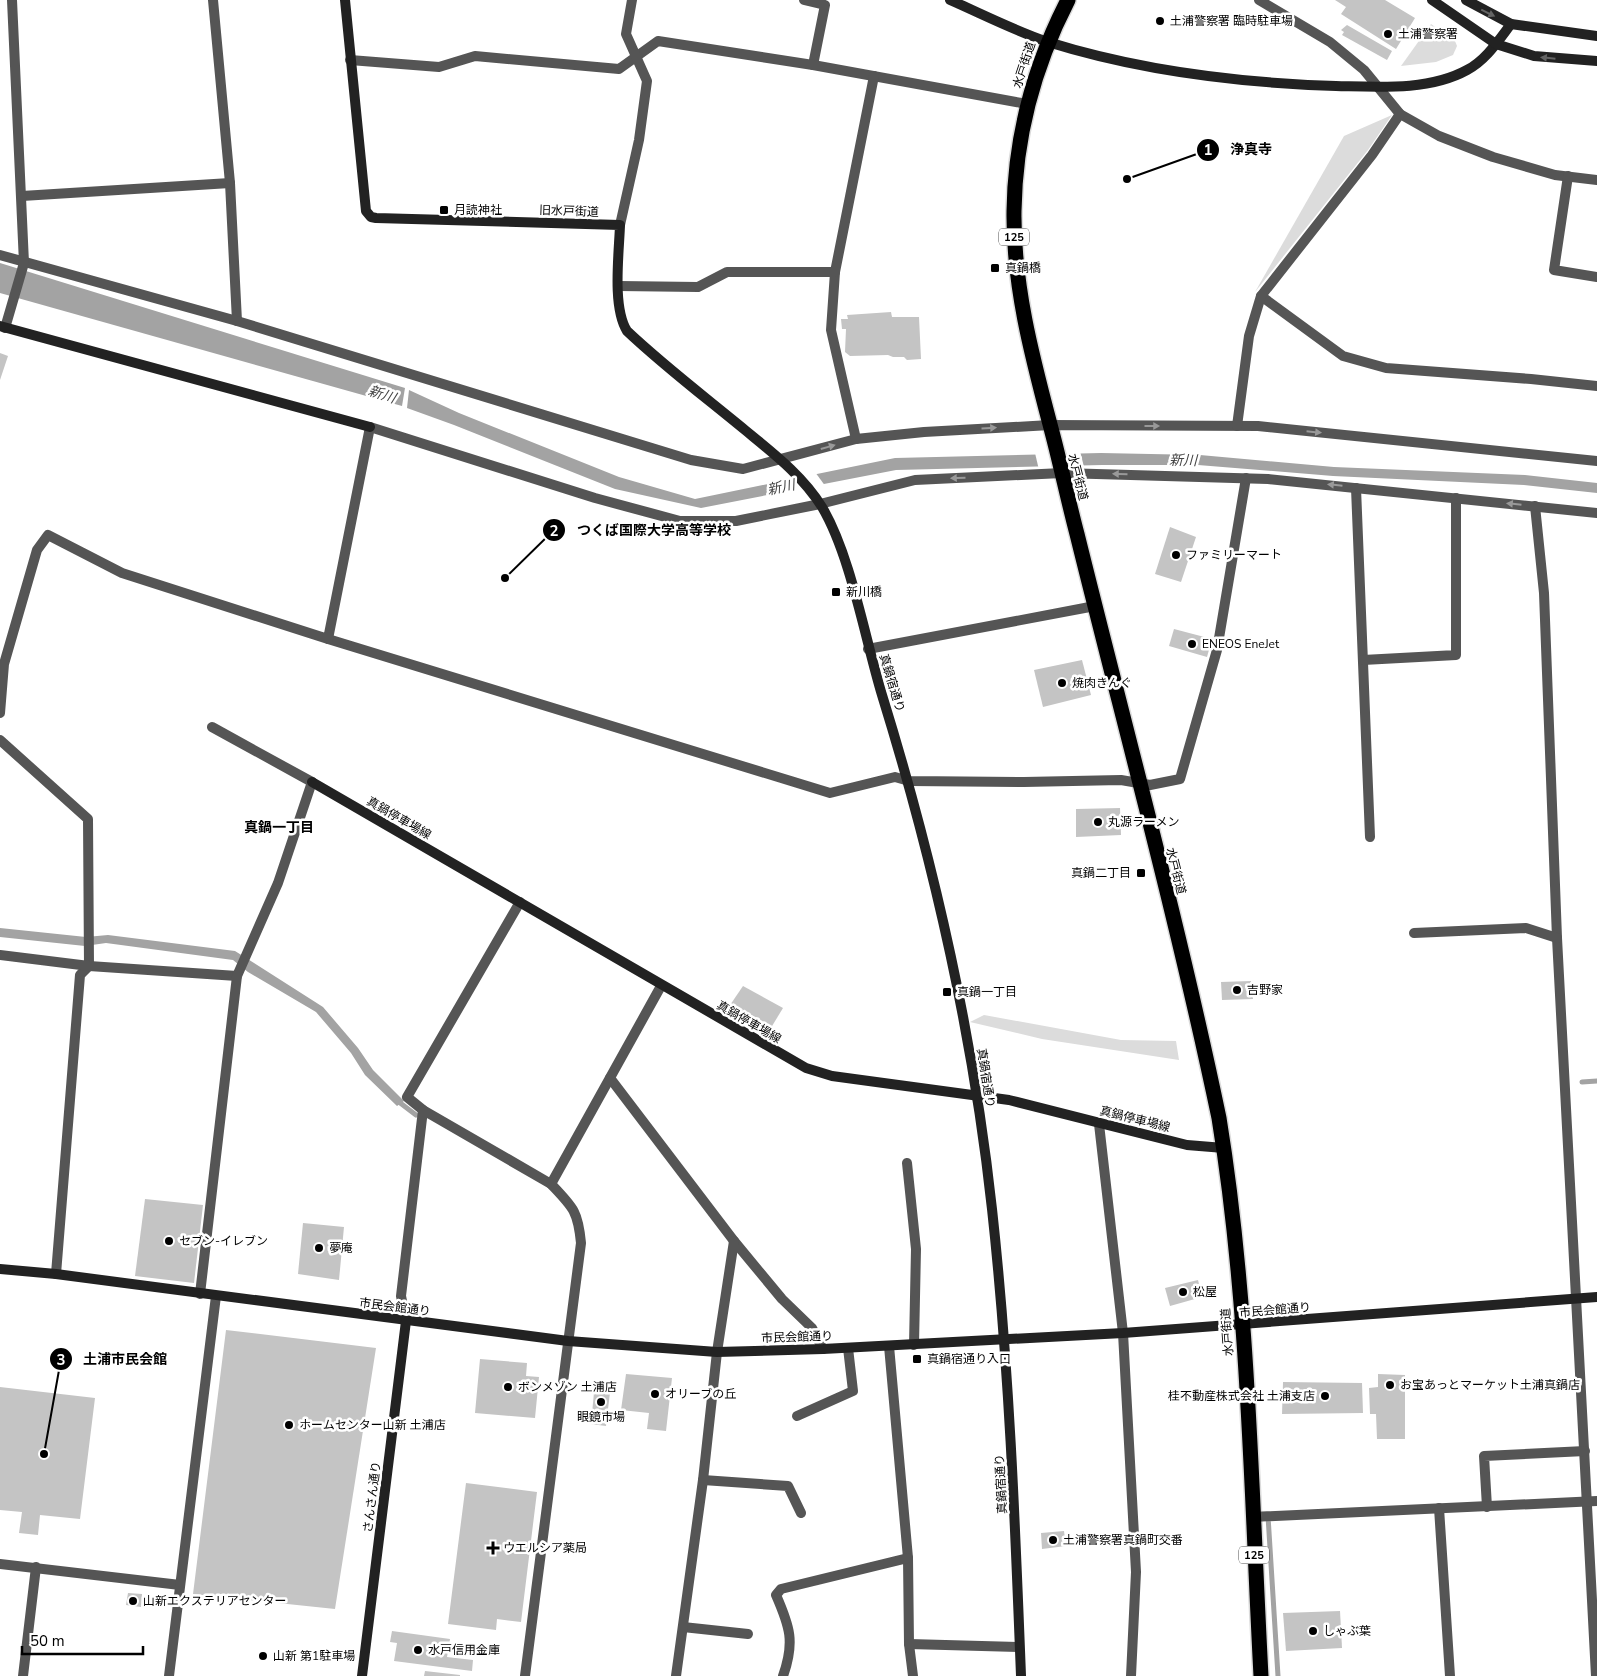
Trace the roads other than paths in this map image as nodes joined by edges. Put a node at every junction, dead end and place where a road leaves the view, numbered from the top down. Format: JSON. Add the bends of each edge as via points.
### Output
{"nodes":[{"id":1,"x":12,"y":0,"type":"edge"},
{"id":2,"x":213,"y":0,"type":"edge"},
{"id":3,"x":345,"y":0,"type":"edge"},
{"id":4,"x":632,"y":0,"type":"edge"},
{"id":5,"x":804,"y":0,"type":"edge"},
{"id":6,"x":950,"y":0,"type":"edge"},
{"id":7,"x":1068,"y":0,"type":"edge"},
{"id":8,"x":1259,"y":0,"type":"edge"},
{"id":9,"x":1432,"y":0,"type":"edge"},
{"id":10,"x":1466,"y":0,"type":"edge"},
{"id":11,"x":1511,"y":24,"type":"junction"},
{"id":12,"x":1597,"y":36,"type":"edge"},
{"id":13,"x":1047,"y":41,"type":"junction"},
{"id":14,"x":1496,"y":44,"type":"junction"},
{"id":15,"x":637,"y":56,"type":"junction"},
{"id":16,"x":350,"y":60,"type":"junction"},
{"id":17,"x":1597,"y":61,"type":"edge"},
{"id":18,"x":813,"y":64,"type":"junction"},
{"id":19,"x":874,"y":76,"type":"junction"},
{"id":20,"x":1376,"y":87,"type":"junction"},
{"id":21,"x":1027,"y":104,"type":"junction"},
{"id":22,"x":1400,"y":114,"type":"junction"},
{"id":23,"x":1568,"y":176,"type":"junction"},
{"id":24,"x":1597,"y":180,"type":"edge"},
{"id":25,"x":230,"y":183,"type":"junction"},
{"id":26,"x":22,"y":196,"type":"junction"},
{"id":27,"x":620,"y":225,"type":"junction"},
{"id":28,"x":0,"y":255,"type":"edge"},
{"id":29,"x":24,"y":263,"type":"junction"},
{"id":30,"x":835,"y":272,"type":"junction"},
{"id":31,"x":1597,"y":277,"type":"edge"},
{"id":32,"x":619,"y":286,"type":"junction"},
{"id":33,"x":1261,"y":296,"type":"junction"},
{"id":34,"x":237,"y":321,"type":"junction"},
{"id":35,"x":2,"y":327,"type":"edge"},
{"id":36,"x":1597,"y":386,"type":"edge"},
{"id":37,"x":1237,"y":426,"type":"junction"},
{"id":38,"x":370,"y":427,"type":"junction"},
{"id":39,"x":1051,"y":429,"type":"junction"},
{"id":40,"x":856,"y":439,"type":"junction"},
{"id":41,"x":781,"y":460,"type":"junction"},
{"id":42,"x":1597,"y":461,"type":"edge"},
{"id":43,"x":1061,"y":471,"type":"junction"},
{"id":44,"x":1246,"y":478,"type":"junction"},
{"id":45,"x":1356,"y":488,"type":"junction"},
{"id":46,"x":1456,"y":498,"type":"junction"},
{"id":47,"x":820,"y":504,"type":"junction"},
{"id":48,"x":1535,"y":506,"type":"junction"},
{"id":49,"x":1597,"y":513,"type":"edge"},
{"id":50,"x":1095,"y":606,"type":"junction"},
{"id":51,"x":328,"y":639,"type":"junction"},
{"id":52,"x":868,"y":649,"type":"junction"},
{"id":53,"x":1363,"y":660,"type":"junction"},
{"id":54,"x":0,"y":713,"type":"edge"},
{"id":55,"x":212,"y":728,"type":"dead end"},
{"id":56,"x":0,"y":740,"type":"edge"},
{"id":57,"x":908,"y":781,"type":"junction"},
{"id":58,"x":312,"y":782,"type":"junction"},
{"id":59,"x":1139,"y":783,"type":"junction"},
{"id":60,"x":1370,"y":836,"type":"dead end"},
{"id":61,"x":520,"y":902,"type":"junction"},
{"id":62,"x":1414,"y":933,"type":"dead end"},
{"id":63,"x":1557,"y":938,"type":"junction"},
{"id":64,"x":0,"y":955,"type":"edge"},
{"id":65,"x":89,"y":966,"type":"junction"},
{"id":66,"x":237,"y":976,"type":"junction"},
{"id":67,"x":661,"y":986,"type":"junction"},
{"id":68,"x":610,"y":1078,"type":"junction"},
{"id":69,"x":976,"y":1095,"type":"junction"},
{"id":70,"x":423,"y":1110,"type":"junction"},
{"id":71,"x":1099,"y":1124,"type":"junction"},
{"id":72,"x":1224,"y":1148,"type":"junction"},
{"id":73,"x":907,"y":1163,"type":"dead end"},
{"id":74,"x":551,"y":1184,"type":"junction"},
{"id":75,"x":734,"y":1241,"type":"junction"},
{"id":76,"x":0,"y":1269,"type":"edge"},
{"id":77,"x":56,"y":1274,"type":"junction"},
{"id":78,"x":200,"y":1294,"type":"junction"},
{"id":79,"x":216,"y":1296,"type":"junction"},
{"id":80,"x":1597,"y":1297,"type":"edge"},
{"id":81,"x":1577,"y":1298,"type":"junction"},
{"id":82,"x":406,"y":1321,"type":"junction"},
{"id":83,"x":1241,"y":1325,"type":"junction"},
{"id":84,"x":1123,"y":1333,"type":"junction"},
{"id":85,"x":1004,"y":1340,"type":"junction"},
{"id":86,"x":568,"y":1341,"type":"junction"},
{"id":87,"x":914,"y":1345,"type":"junction"},
{"id":88,"x":889,"y":1346,"type":"junction"},
{"id":89,"x":848,"y":1348,"type":"junction"},
{"id":90,"x":823,"y":1349,"type":"junction"},
{"id":91,"x":717,"y":1352,"type":"junction"},
{"id":92,"x":797,"y":1416,"type":"dead end"},
{"id":93,"x":1585,"y":1450,"type":"junction"},
{"id":94,"x":703,"y":1480,"type":"junction"},
{"id":95,"x":1592,"y":1501,"type":"edge"},
{"id":96,"x":1487,"y":1507,"type":"junction"},
{"id":97,"x":1439,"y":1508,"type":"junction"},
{"id":98,"x":801,"y":1513,"type":"dead end"},
{"id":99,"x":1252,"y":1517,"type":"junction"},
{"id":100,"x":908,"y":1558,"type":"junction"},
{"id":101,"x":0,"y":1564,"type":"edge"},
{"id":102,"x":36,"y":1567,"type":"junction"},
{"id":103,"x":180,"y":1585,"type":"junction"},
{"id":104,"x":683,"y":1627,"type":"junction"},
{"id":105,"x":748,"y":1634,"type":"dead end"},
{"id":106,"x":909,"y":1644,"type":"junction"},
{"id":107,"x":1020,"y":1646,"type":"junction"},
{"id":108,"x":23,"y":1676,"type":"edge"},
{"id":109,"x":169,"y":1676,"type":"edge"},
{"id":110,"x":362,"y":1676,"type":"edge"},
{"id":111,"x":525,"y":1676,"type":"edge"},
{"id":112,"x":676,"y":1676,"type":"edge"},
{"id":113,"x":783,"y":1676,"type":"edge"},
{"id":114,"x":913,"y":1676,"type":"edge"},
{"id":115,"x":1021,"y":1676,"type":"edge"},
{"id":116,"x":1131,"y":1676,"type":"edge"},
{"id":117,"x":1261,"y":1676,"type":"edge"},
{"id":118,"x":1450,"y":1676,"type":"edge"},
{"id":119,"x":1596,"y":1676,"type":"edge"}],
"edges":[{"from":1,"to":26,"type":"street"},
{"from":2,"to":25,"type":"street"},
{"from":3,"to":16,"type":"street","name":"旧水戸街道"},
{"from":4,"to":15,"type":"street","via":[[626,34]]},
{"from":5,"to":18,"type":"street","via":[[825,5]]},
{"from":6,"to":13,"type":"street"},
{"from":7,"to":13,"type":"highway","name":"水戸街道","number":"125"},
{"from":8,"to":20,"type":"street","via":[[1330,42],[1364,70]]},
{"from":9,"to":14,"type":"street"},
{"from":10,"to":11,"type":"street","one_way":true},
{"from":11,"to":12,"type":"street"},
{"from":11,"to":14,"type":"street"},
{"from":13,"to":20,"type":"street","via":[[1207,76],[1278,84]]},
{"from":13,"to":21,"type":"highway","name":"水戸街道","number":"125"},
{"from":17,"to":14,"type":"street","one_way":true,"via":[[1534,56]]},
{"from":14,"to":20,"type":"street","via":[[1480,62],[1446,79]]},
{"from":15,"to":16,"type":"street","via":[[619,69],[475,56],[439,67]]},
{"from":15,"to":18,"type":"street","via":[[658,40]]},
{"from":15,"to":27,"type":"street","via":[[646,81],[639,140]]},
{"from":16,"to":27,"type":"street","name":"旧水戸街道","via":[[364,206],[371,217]]},
{"from":18,"to":19,"type":"street"},
{"from":19,"to":21,"type":"street"},
{"from":19,"to":30,"type":"street"},
{"from":20,"to":22,"type":"street"},
{"from":21,"to":39,"type":"highway","name":"水戸街道","number":"125","via":[[1017,166],[1014,240],[1025,321]]},
{"from":22,"to":23,"type":"street","via":[[1439,136],[1493,157]]},
{"from":22,"to":33,"type":"street","via":[[1372,155]]},
{"from":23,"to":24,"type":"street"},
{"from":23,"to":31,"type":"street","via":[[1554,270]]},
{"from":25,"to":26,"type":"street"},
{"from":25,"to":34,"type":"street"},
{"from":26,"to":29,"type":"street"},
{"from":27,"to":32,"type":"street"},
{"from":28,"to":29,"type":"street"},
{"from":29,"to":34,"type":"street"},
{"from":29,"to":35,"type":"street"},
{"from":30,"to":32,"type":"street","via":[[727,272],[698,287]]},
{"from":30,"to":40,"type":"street","via":[[831,330]]},
{"from":32,"to":41,"type":"street","via":[[621,319],[627,331]]},
{"from":33,"to":36,"type":"street","via":[[1343,356],[1386,368]]},
{"from":33,"to":37,"type":"street","via":[[1249,336]]},
{"from":34,"to":41,"type":"street","via":[[691,460],[743,469]]},
{"from":35,"to":38,"type":"street"},
{"from":39,"to":37,"type":"street","one_way":true},
{"from":37,"to":42,"type":"street","one_way":true},
{"from":38,"to":47,"type":"street","via":[[595,498],[680,521],[736,521]]},
{"from":38,"to":51,"type":"street"},
{"from":40,"to":39,"type":"street","one_way":true,"via":[[924,432]]},
{"from":39,"to":43,"type":"highway","name":"水戸街道","number":"125"},
{"from":41,"to":40,"type":"street","one_way":true},
{"from":41,"to":47,"type":"street"},
{"from":44,"to":43,"type":"street","one_way":true},
{"from":43,"to":47,"type":"street","one_way":true,"via":[[915,480]]},
{"from":43,"to":50,"type":"highway","name":"水戸街道","number":"125"},
{"from":45,"to":44,"type":"street","one_way":true},
{"from":44,"to":59,"type":"street","via":[[1217,650],[1180,779],[1150,785]]},
{"from":45,"to":46,"type":"street"},
{"from":45,"to":53,"type":"street"},
{"from":48,"to":46,"type":"street","one_way":true},
{"from":46,"to":53,"type":"street","via":[[1456,656]]},
{"from":47,"to":52,"type":"street","name":"真鍋宿通り","via":[[840,551]]},
{"from":48,"to":49,"type":"street"},
{"from":48,"to":63,"type":"street","via":[[1544,593]]},
{"from":50,"to":52,"type":"street"},
{"from":50,"to":59,"type":"highway","name":"水戸街道","number":"125"},
{"from":51,"to":54,"type":"street","via":[[122,573],[48,535],[37,550],[4,664]]},
{"from":51,"to":57,"type":"street","via":[[830,792],[895,777]]},
{"from":52,"to":57,"type":"street","name":"真鍋宿通り"},
{"from":53,"to":60,"type":"street"},
{"from":55,"to":58,"type":"street"},
{"from":56,"to":65,"type":"street","via":[[88,820]]},
{"from":57,"to":59,"type":"street","via":[[1121,780]]},
{"from":57,"to":69,"type":"street","name":"真鍋宿通り","via":[[953,963]]},
{"from":58,"to":61,"type":"street","name":"真鍋停車場線"},
{"from":58,"to":66,"type":"street","via":[[278,883]]},
{"from":59,"to":72,"type":"highway","name":"水戸街道","number":"125","via":[[1204,1049]]},
{"from":61,"to":67,"type":"street","name":"真鍋停車場線"},
{"from":61,"to":70,"type":"street","via":[[407,1097]]},
{"from":62,"to":63,"type":"street","via":[[1526,928]]},
{"from":63,"to":81,"type":"street"},
{"from":64,"to":65,"type":"street"},
{"from":65,"to":66,"type":"street"},
{"from":65,"to":77,"type":"street","via":[[80,974]]},
{"from":66,"to":78,"type":"street"},
{"from":67,"to":68,"type":"street"},
{"from":67,"to":69,"type":"street","name":"真鍋停車場線","via":[[806,1068],[832,1076],[934,1092]]},
{"from":68,"to":74,"type":"street"},
{"from":68,"to":75,"type":"street"},
{"from":69,"to":71,"type":"street","name":"真鍋停車場線","via":[[1009,1100]]},
{"from":69,"to":85,"type":"street","name":"真鍋宿通り","via":[[992,1207]]},
{"from":70,"to":74,"type":"street"},
{"from":70,"to":82,"type":"street","via":[[401,1296]]},
{"from":71,"to":72,"type":"street","name":"真鍋停車場線","via":[[1187,1145]]},
{"from":71,"to":84,"type":"street"},
{"from":72,"to":83,"type":"highway","name":"水戸街道","number":"125"},
{"from":73,"to":87,"type":"street","via":[[916,1249]]},
{"from":74,"to":86,"type":"street","via":[[574,1207],[581,1243]]},
{"from":75,"to":90,"type":"street","via":[[782,1299],[812,1328]]},
{"from":75,"to":91,"type":"street"},
{"from":76,"to":77,"type":"street","name":"市民会館通り"},
{"from":77,"to":78,"type":"street","name":"市民会館通り"},
{"from":78,"to":79,"type":"street","name":"市民会館通り"},
{"from":79,"to":82,"type":"street","name":"市民会館通り"},
{"from":79,"to":103,"type":"street"},
{"from":80,"to":81,"type":"street","name":"市民会館通り"},
{"from":81,"to":83,"type":"street","name":"市民会館通り"},
{"from":81,"to":93,"type":"street"},
{"from":82,"to":86,"type":"street","name":"市民会館通り"},
{"from":82,"to":110,"type":"street","name":"さんさん通り"},
{"from":83,"to":84,"type":"street","name":"市民会館通り"},
{"from":83,"to":99,"type":"highway","name":"水戸街道","number":"125"},
{"from":84,"to":85,"type":"street","name":"市民会館通り"},
{"from":84,"to":116,"type":"street","via":[[1136,1572]]},
{"from":85,"to":87,"type":"street","name":"市民会館通り"},
{"from":85,"to":107,"type":"street","name":"真鍋宿通り"},
{"from":86,"to":91,"type":"street","name":"市民会館通り"},
{"from":86,"to":111,"type":"street"},
{"from":87,"to":88,"type":"street","name":"市民会館通り"},
{"from":88,"to":89,"type":"street","name":"市民会館通り"},
{"from":88,"to":100,"type":"street"},
{"from":89,"to":90,"type":"street","name":"市民会館通り"},
{"from":89,"to":92,"type":"street","via":[[853,1391]]},
{"from":90,"to":91,"type":"street","name":"市民会館通り"},
{"from":91,"to":94,"type":"street"},
{"from":93,"to":95,"type":"street"},
{"from":93,"to":96,"type":"street","via":[[1484,1456]]},
{"from":94,"to":98,"type":"street","via":[[788,1486]]},
{"from":94,"to":104,"type":"street"},
{"from":95,"to":96,"type":"street"},
{"from":95,"to":119,"type":"street"},
{"from":96,"to":97,"type":"street"},
{"from":97,"to":99,"type":"street"},
{"from":97,"to":118,"type":"street"},
{"from":99,"to":117,"type":"highway","name":"水戸街道","number":"125"},
{"from":100,"to":106,"type":"street"},
{"from":100,"to":113,"type":"street","via":[[781,1589],[776,1595],[789,1625],[790,1649]]},
{"from":101,"to":102,"type":"street"},
{"from":102,"to":103,"type":"street"},
{"from":102,"to":108,"type":"street"},
{"from":103,"to":109,"type":"street"},
{"from":104,"to":105,"type":"street"},
{"from":104,"to":112,"type":"street"},
{"from":106,"to":107,"type":"street"},
{"from":106,"to":114,"type":"street"},
{"from":107,"to":115,"type":"street","name":"真鍋宿通り"}]}
